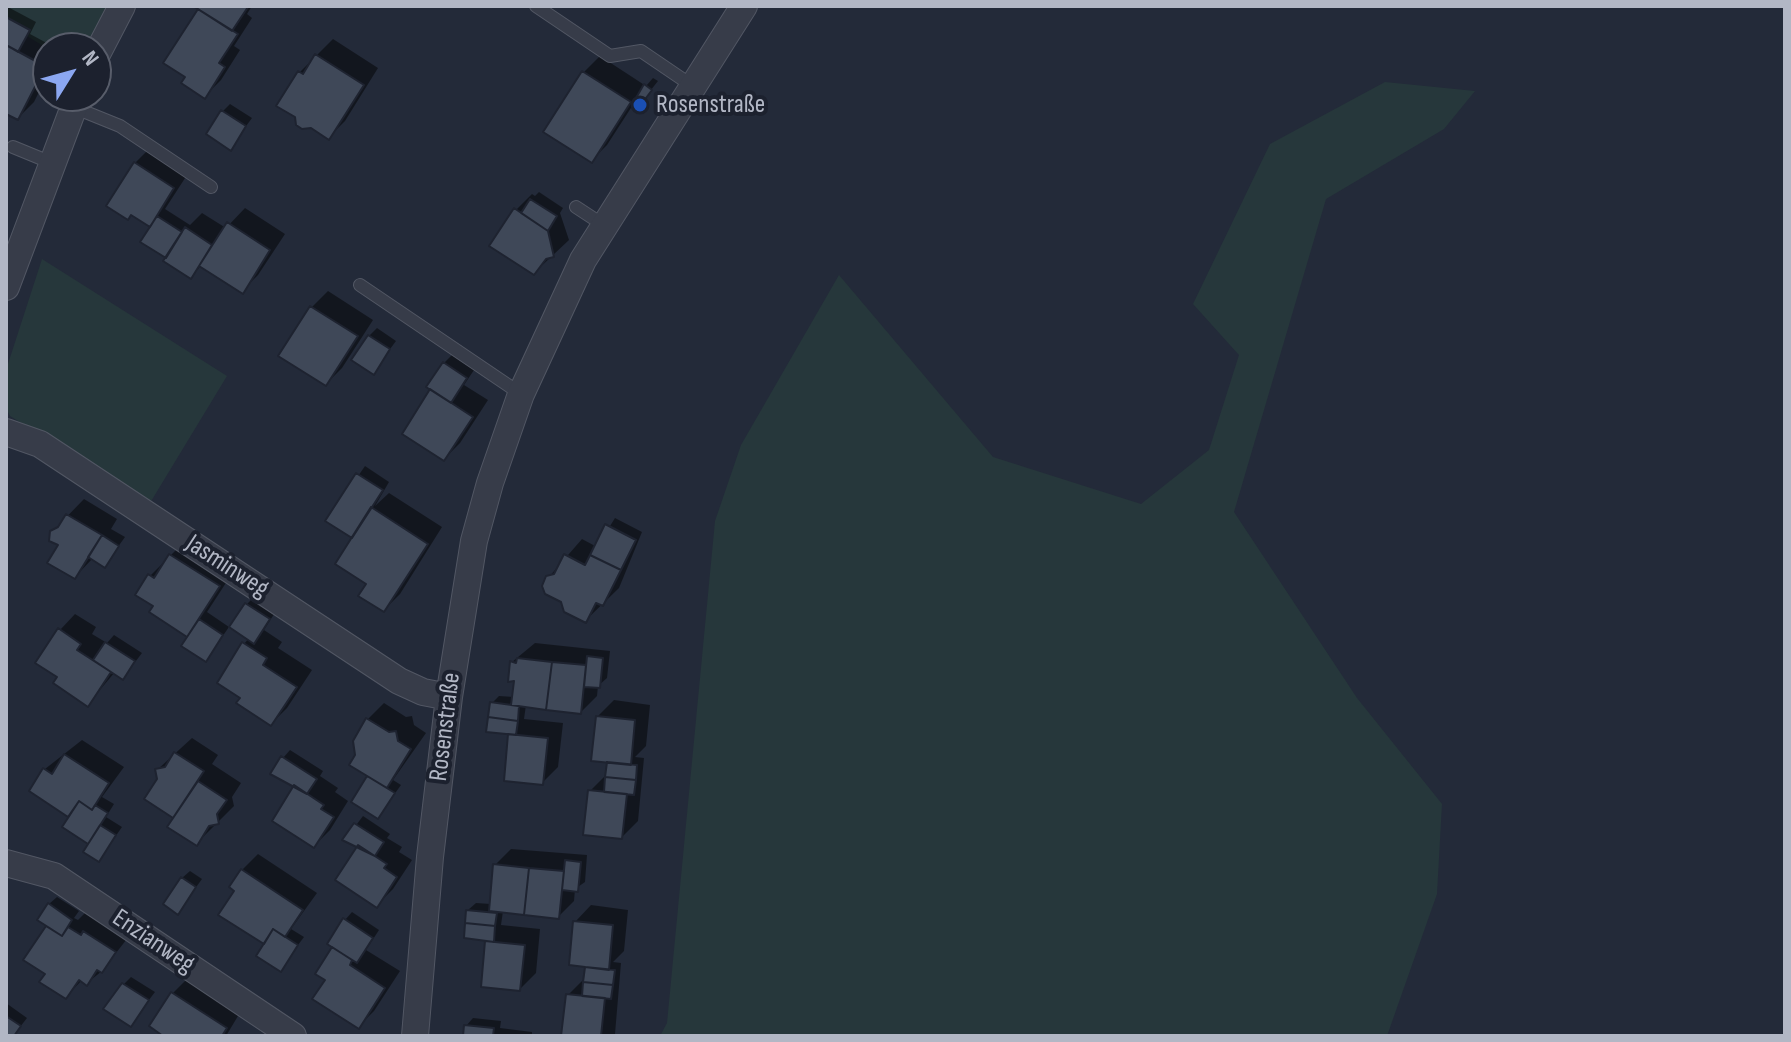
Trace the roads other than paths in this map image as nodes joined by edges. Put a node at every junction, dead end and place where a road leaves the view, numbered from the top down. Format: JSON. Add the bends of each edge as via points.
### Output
{"nodes":[{"id":1,"x":122,"y":6,"type":"edge"},
{"id":2,"x":536,"y":6,"type":"edge"},
{"id":3,"x":744,"y":6,"type":"edge"},
{"id":4,"x":108,"y":32,"type":"edge"},
{"id":5,"x":691,"y":85,"type":"junction"},
{"id":6,"x":72,"y":112,"type":"edge"},
{"id":7,"x":94,"y":112,"type":"edge"},
{"id":8,"x":13,"y":147,"type":"dead end"},
{"id":9,"x":52,"y":163,"type":"junction"},
{"id":10,"x":211,"y":187,"type":"dead end"},
{"id":11,"x":576,"y":207,"type":"dead end"},
{"id":12,"x":605,"y":226,"type":"junction"},
{"id":13,"x":360,"y":285,"type":"dead end"},
{"id":14,"x":6,"y":287,"type":"edge"},
{"id":15,"x":521,"y":394,"type":"junction"},
{"id":16,"x":6,"y":432,"type":"edge"},
{"id":17,"x":449,"y":697,"type":"junction"},
{"id":18,"x":6,"y":863,"type":"edge"},
{"id":19,"x":277,"y":1032,"type":"edge"},
{"id":20,"x":415,"y":1036,"type":"edge"}],
"edges":[{"from":1,"to":4,"type":"street"},
{"from":2,"to":5,"type":"lane","via":[[610,56],[641,51]]},
{"from":3,"to":5,"type":"street","name":"Rosenstraße"},
{"from":5,"to":12,"type":"street","name":"Rosenstraße"},
{"from":6,"to":9,"type":"street"},
{"from":7,"to":10,"type":"lane"},
{"from":8,"to":9,"type":"lane"},
{"from":9,"to":14,"type":"street"},
{"from":11,"to":12,"type":"lane"},
{"from":12,"to":15,"type":"street","name":"Rosenstraße","via":[[583,260]]},
{"from":13,"to":15,"type":"lane"},
{"from":15,"to":17,"type":"street","name":"Rosenstraße","via":[[474,541]]},
{"from":16,"to":17,"type":"street","name":"Jasminweg","via":[[40,444],[399,681]]},
{"from":17,"to":20,"type":"street","name":"Rosenstraße"},
{"from":18,"to":19,"type":"street","name":"Enzianweg","via":[[54,876]]}]}
